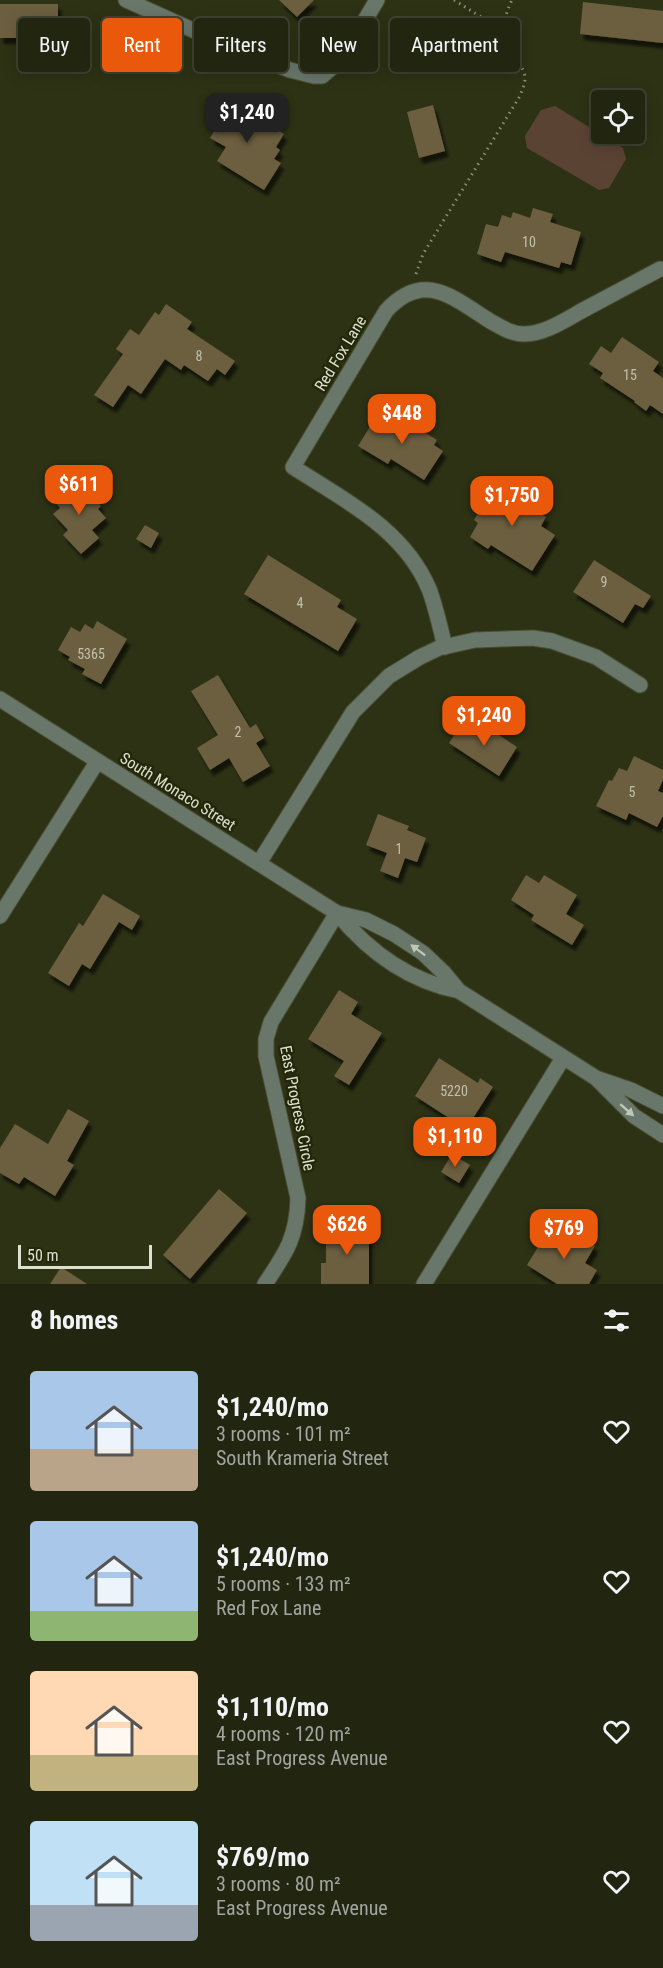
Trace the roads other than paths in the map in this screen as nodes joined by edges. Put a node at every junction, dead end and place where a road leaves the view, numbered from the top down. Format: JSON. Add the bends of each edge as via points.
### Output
{"nodes":[{"id":1,"x":126,"y":0,"type":"edge"},
{"id":2,"x":378,"y":0,"type":"edge"},
{"id":3,"x":660,"y":269,"type":"dead end"},
{"id":4,"x":445,"y":647,"type":"junction"},
{"id":5,"x":640,"y":685,"type":"dead end"},
{"id":6,"x":0,"y":699,"type":"edge"},
{"id":7,"x":97,"y":762,"type":"junction"},
{"id":8,"x":259,"y":863,"type":"junction"},
{"id":9,"x":337,"y":913,"type":"junction"},
{"id":10,"x":0,"y":916,"type":"edge"},
{"id":11,"x":459,"y":991,"type":"junction"},
{"id":12,"x":563,"y":1058,"type":"junction"},
{"id":13,"x":596,"y":1078,"type":"junction"},
{"id":14,"x":663,"y":1106,"type":"edge"},
{"id":15,"x":663,"y":1135,"type":"edge"},
{"id":16,"x":265,"y":1284,"type":"edge"},
{"id":17,"x":424,"y":1284,"type":"edge"}],
"edges":[{"from":1,"to":2,"type":"street","via":[[290,70],[322,76],[346,51]]},
{"from":3,"to":4,"type":"street","name":"Red Fox Lane","via":[[552,326],[525,334],[505,330],[447,295],[423,289],[410,292],[386,311],[293,467],[370,516],[398,540],[428,588]]},
{"from":4,"to":5,"type":"street","via":[[475,639],[552,641],[596,657]]},
{"from":4,"to":8,"type":"street","via":[[389,676],[353,712]]},
{"from":6,"to":7,"type":"street","name":"South Monaco Street"},
{"from":7,"to":8,"type":"street","name":"South Monaco Street"},
{"from":7,"to":10,"type":"street"},
{"from":8,"to":9,"type":"street","name":"South Monaco Street"},
{"from":11,"to":9,"type":"street","name":"South Monaco Street","one_way":true,"via":[[436,965],[408,943],[372,922]]},
{"from":9,"to":11,"type":"street","name":"South Monaco Street","via":[[356,936],[386,961],[431,985]]},
{"from":9,"to":16,"type":"street","name":"East Progress Circle","via":[[271,1022],[266,1039],[266,1056],[298,1198],[294,1234]]},
{"from":11,"to":12,"type":"street","name":"South Monaco Street"},
{"from":12,"to":13,"type":"street","name":"South Monaco Street"},
{"from":12,"to":17,"type":"street"},
{"from":13,"to":14,"type":"street","name":"South Monaco Street"},
{"from":13,"to":15,"type":"street","name":"South Monaco Street","one_way":true,"via":[[634,1116]]}]}
